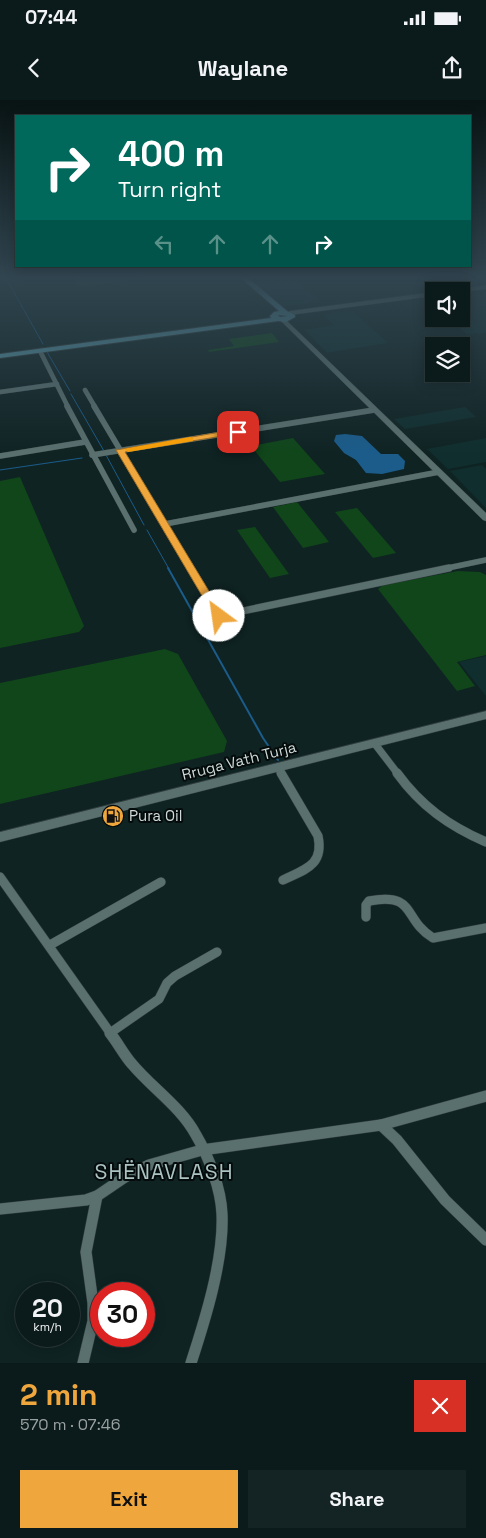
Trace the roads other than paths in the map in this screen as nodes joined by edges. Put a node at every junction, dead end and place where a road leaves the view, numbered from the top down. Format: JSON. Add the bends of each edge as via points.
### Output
{"nodes":[{"id":1,"x":131,"y":337,"type":"edge"},
{"id":2,"x":138,"y":337,"type":"edge"},
{"id":3,"x":303,"y":337,"type":"edge"},
{"id":4,"x":304,"y":337,"type":"edge"},
{"id":5,"x":40,"y":351,"type":"junction"},
{"id":6,"x":0,"y":355,"type":"edge"},
{"id":7,"x":57,"y":384,"type":"junction"},
{"id":8,"x":85,"y":390,"type":"dead end"},
{"id":9,"x":0,"y":392,"type":"edge"},
{"id":10,"x":374,"y":410,"type":"junction"},
{"id":11,"x":85,"y":442,"type":"junction"},
{"id":12,"x":120,"y":450,"type":"junction"},
{"id":13,"x":92,"y":455,"type":"junction"},
{"id":14,"x":0,"y":456,"type":"edge"},
{"id":15,"x":439,"y":472,"type":"junction"},
{"id":16,"x":486,"y":511,"type":"edge"},
{"id":17,"x":486,"y":518,"type":"edge"},
{"id":18,"x":164,"y":524,"type":"junction"},
{"id":19,"x":134,"y":530,"type":"dead end"},
{"id":20,"x":486,"y":560,"type":"edge"},
{"id":21,"x":486,"y":715,"type":"edge"},
{"id":22,"x":375,"y":744,"type":"junction"},
{"id":23,"x":278,"y":768,"type":"junction"},
{"id":24,"x":0,"y":836,"type":"edge"},
{"id":25,"x":486,"y":842,"type":"edge"},
{"id":26,"x":0,"y":877,"type":"edge"},
{"id":27,"x":283,"y":880,"type":"dead end"},
{"id":28,"x":161,"y":882,"type":"dead end"},
{"id":29,"x":366,"y":917,"type":"dead end"},
{"id":30,"x":486,"y":928,"type":"edge"},
{"id":31,"x":50,"y":945,"type":"junction"},
{"id":32,"x":217,"y":952,"type":"dead end"},
{"id":33,"x":110,"y":1032,"type":"junction"},
{"id":34,"x":486,"y":1096,"type":"edge"},
{"id":35,"x":381,"y":1125,"type":"junction"},
{"id":36,"x":202,"y":1150,"type":"junction"},
{"id":37,"x":97,"y":1196,"type":"junction"},
{"id":38,"x":0,"y":1209,"type":"edge"},
{"id":39,"x":486,"y":1240,"type":"edge"},
{"id":40,"x":83,"y":1363,"type":"edge"},
{"id":41,"x":191,"y":1363,"type":"edge"}],
"edges":[{"from":1,"to":6,"type":"main road"},
{"from":2,"to":5,"type":"main road"},
{"from":3,"to":10,"type":"street"},
{"from":4,"to":16,"type":"street"},
{"from":5,"to":6,"type":"main road"},
{"from":5,"to":7,"type":"street"},
{"from":7,"to":9,"type":"street"},
{"from":7,"to":11,"type":"street"},
{"from":8,"to":12,"type":"street"},
{"from":10,"to":12,"type":"street"},
{"from":10,"to":15,"type":"street"},
{"from":11,"to":13,"type":"street"},
{"from":11,"to":14,"type":"street"},
{"from":12,"to":13,"type":"street"},
{"from":12,"to":18,"type":"street"},
{"from":13,"to":19,"type":"street"},
{"from":15,"to":17,"type":"street"},
{"from":15,"to":18,"type":"street"},
{"from":18,"to":20,"type":"street","via":[[219,616]]},
{"from":21,"to":22,"type":"street","name":"Rruga Vath Turja"},
{"from":22,"to":23,"type":"street","name":"Rruga Vath Turja"},
{"from":22,"to":25,"type":"street","via":[[424,806],[452,827]]},
{"from":23,"to":24,"type":"street","name":"Rruga Vath Turja"},
{"from":23,"to":27,"type":"street","via":[[321,846],[313,865]]},
{"from":26,"to":31,"type":"street"},
{"from":28,"to":31,"type":"street"},
{"from":29,"to":30,"type":"street","via":[[369,901],[396,900],[409,908],[420,929],[433,938]]},
{"from":31,"to":33,"type":"street"},
{"from":32,"to":33,"type":"street","via":[[175,976],[159,998]]},
{"from":33,"to":36,"type":"street","via":[[133,1066],[160,1090],[196,1134]]},
{"from":34,"to":35,"type":"street"},
{"from":35,"to":36,"type":"street"},
{"from":35,"to":39,"type":"street","via":[[445,1200]]},
{"from":36,"to":37,"type":"street","via":[[149,1165],[125,1176]]},
{"from":36,"to":41,"type":"street","via":[[215,1180],[222,1214],[205,1320]]},
{"from":37,"to":38,"type":"street","via":[[86,1200]]},
{"from":37,"to":40,"type":"street","via":[[86,1243],[93,1321]]}]}
